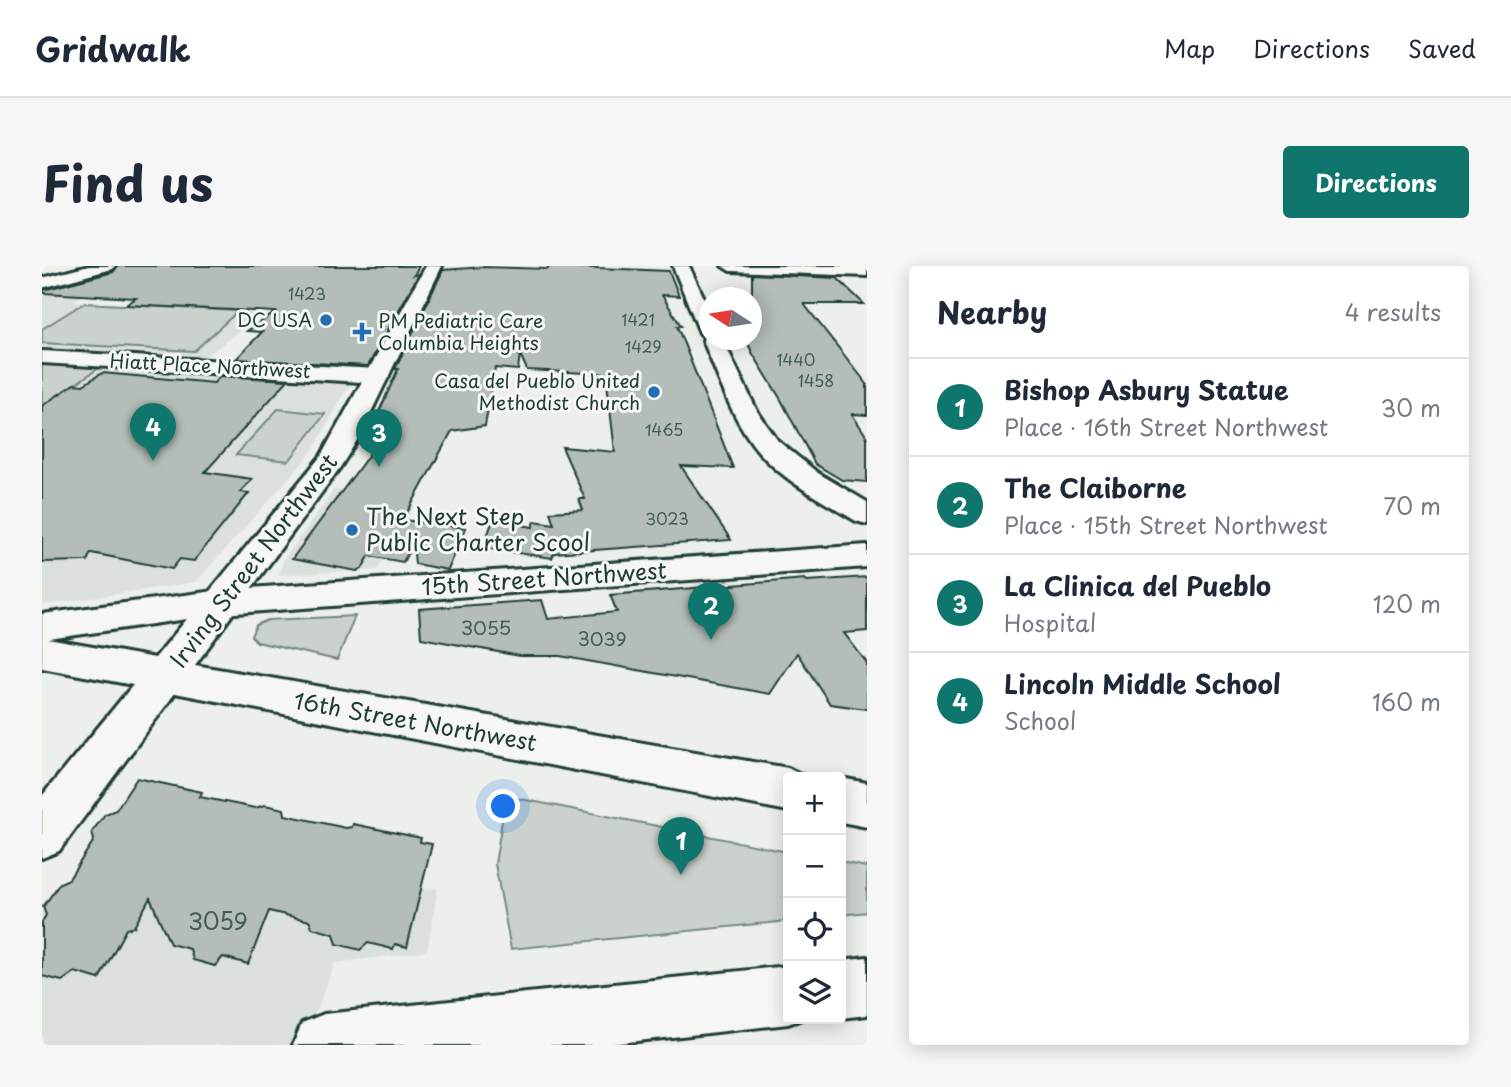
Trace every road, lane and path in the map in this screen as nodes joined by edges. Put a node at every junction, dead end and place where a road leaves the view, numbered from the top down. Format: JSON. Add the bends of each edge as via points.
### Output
{"nodes":[{"id":1,"x":107,"y":266,"type":"edge"},
{"id":2,"x":434,"y":266,"type":"edge"},
{"id":3,"x":681,"y":266,"type":"edge"},
{"id":4,"x":730,"y":266,"type":"edge"},
{"id":5,"x":857,"y":266,"type":"edge"},
{"id":6,"x":867,"y":271,"type":"edge"},
{"id":7,"x":42,"y":283,"type":"edge"},
{"id":8,"x":699,"y":309,"type":"edge"},
{"id":9,"x":718,"y":350,"type":"edge"},
{"id":10,"x":42,"y":356,"type":"edge"},
{"id":11,"x":378,"y":376,"type":"junction"},
{"id":12,"x":867,"y":515,"type":"edge"},
{"id":13,"x":867,"y":556,"type":"edge"},
{"id":14,"x":222,"y":602,"type":"junction"},
{"id":15,"x":42,"y":626,"type":"edge"},
{"id":16,"x":42,"y":653,"type":"edge"},
{"id":17,"x":167,"y":676,"type":"junction"},
{"id":18,"x":783,"y":789,"type":"edge"},
{"id":19,"x":846,"y":801,"type":"edge"},
{"id":20,"x":867,"y":804,"type":"edge"},
{"id":21,"x":42,"y":834,"type":"edge"},
{"id":22,"x":867,"y":986,"type":"edge"},
{"id":23,"x":846,"y":988,"type":"edge"},
{"id":24,"x":783,"y":996,"type":"edge"},
{"id":25,"x":565,"y":1032,"type":"edge"},
{"id":26,"x":324,"y":1045,"type":"edge"}],
"edges":[{"from":1,"to":7,"type":"main road"},
{"from":2,"to":11,"type":"main road","name":"Irving Street Northwest"},
{"from":3,"to":8,"type":"main road"},
{"from":4,"to":6,"type":"main road"},
{"from":5,"to":6,"type":"main road"},
{"from":9,"to":12,"type":"main road","via":[[761,437],[789,464]]},
{"from":10,"to":11,"type":"main road","name":"Hiatt Place Northwest"},
{"from":11,"to":14,"type":"main road","name":"Irving Street Northwest","via":[[332,460]]},
{"from":13,"to":14,"type":"main road","name":"15th Street Northwest"},
{"from":14,"to":15,"type":"main road","name":"15th Street Northwest"},
{"from":14,"to":17,"type":"main road","name":"Irving Street Northwest"},
{"from":16,"to":17,"type":"main road","name":"16th Street Northwest"},
{"from":17,"to":18,"type":"main road","name":"16th Street Northwest"},
{"from":17,"to":21,"type":"main road","name":"Irving Street Northwest"},
{"from":19,"to":20,"type":"main road"},
{"from":22,"to":23,"type":"main road"},
{"from":24,"to":25,"type":"main road"},
{"from":25,"to":26,"type":"main road"}]}
